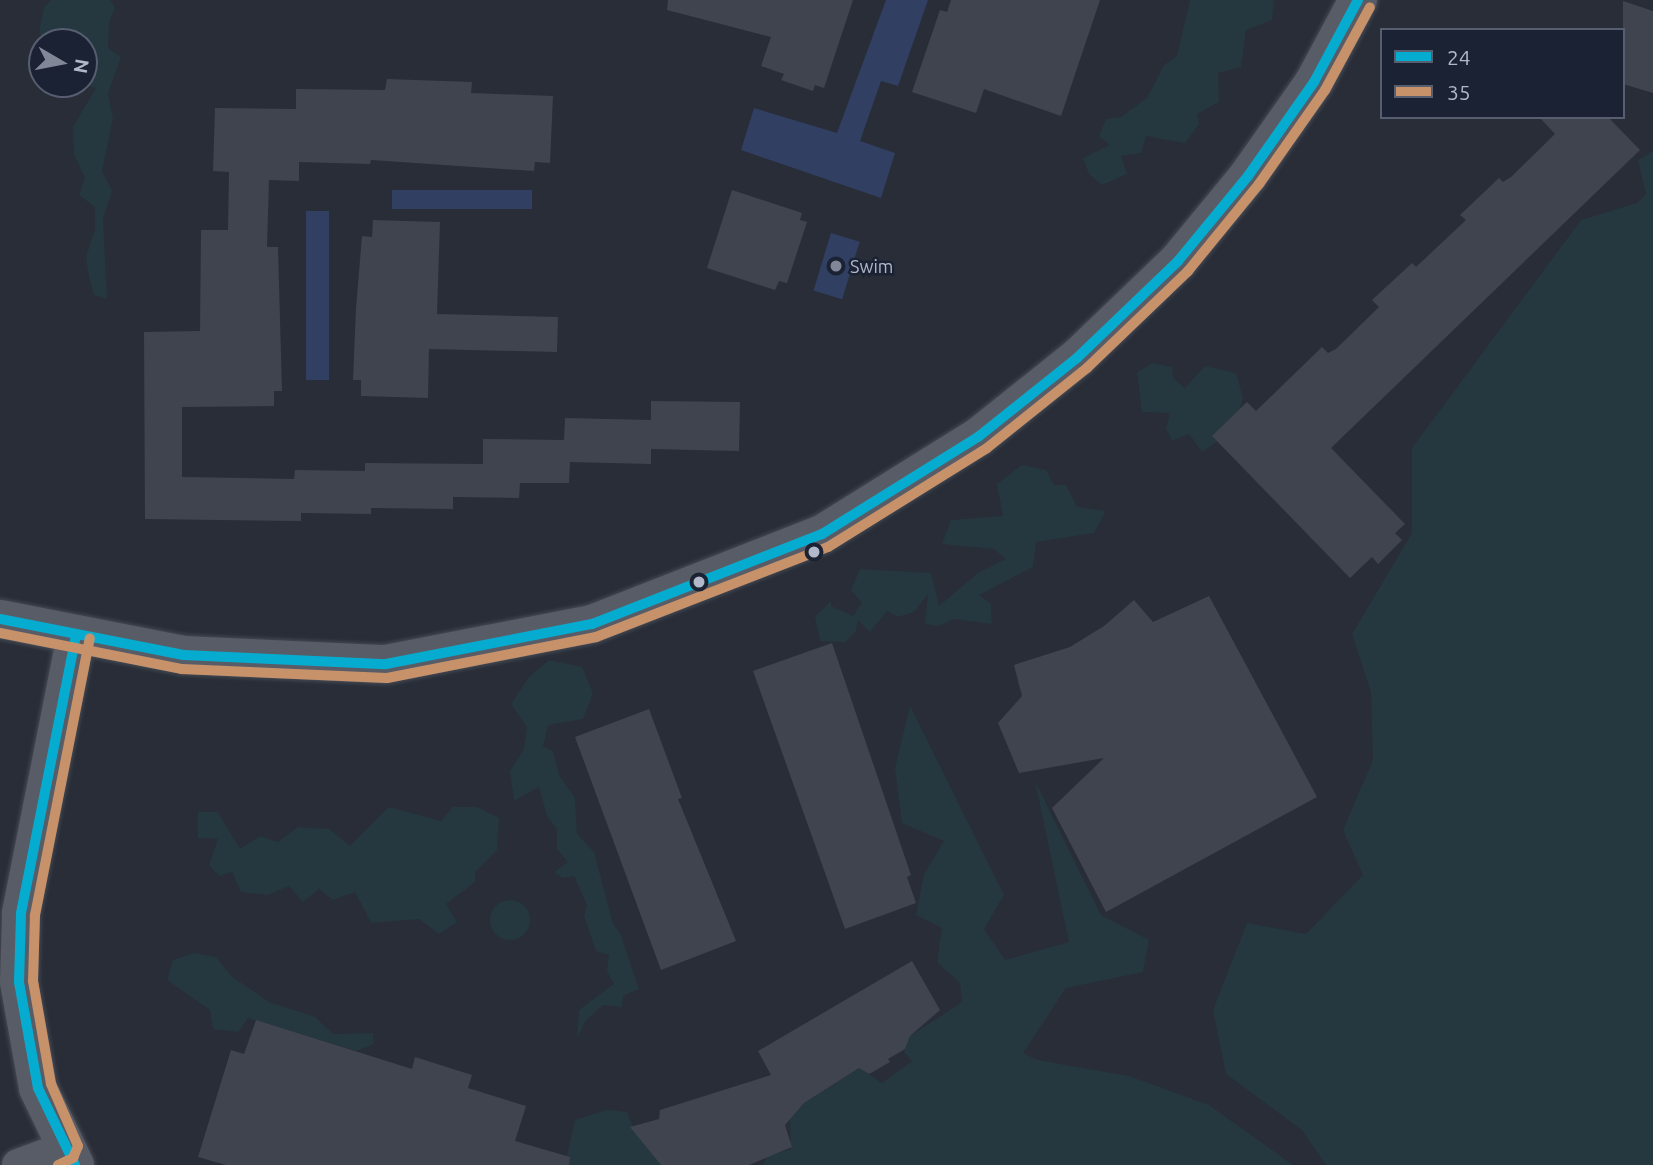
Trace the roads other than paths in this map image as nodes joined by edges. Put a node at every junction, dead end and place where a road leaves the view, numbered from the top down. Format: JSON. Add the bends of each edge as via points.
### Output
{"nodes":[{"id":1,"x":1358,"y":0,"type":"edge"},
{"id":2,"x":0,"y":619,"type":"edge"},
{"id":3,"x":76,"y":635,"type":"junction"},
{"id":4,"x":70,"y":1157,"type":"edge"},
{"id":5,"x":18,"y":1165,"type":"edge"}],
"edges":[{"from":1,"to":3,"type":"street","via":[[1314,82],[1248,176],[1178,261],[1077,358],[978,437],[822,534],[592,624],[386,664],[184,655]]},
{"from":2,"to":3,"type":"street"},
{"from":3,"to":4,"type":"street","via":[[21,913],[20,957],[26,1032],[38,1088]]},
{"from":4,"to":5,"type":"street"}]}
